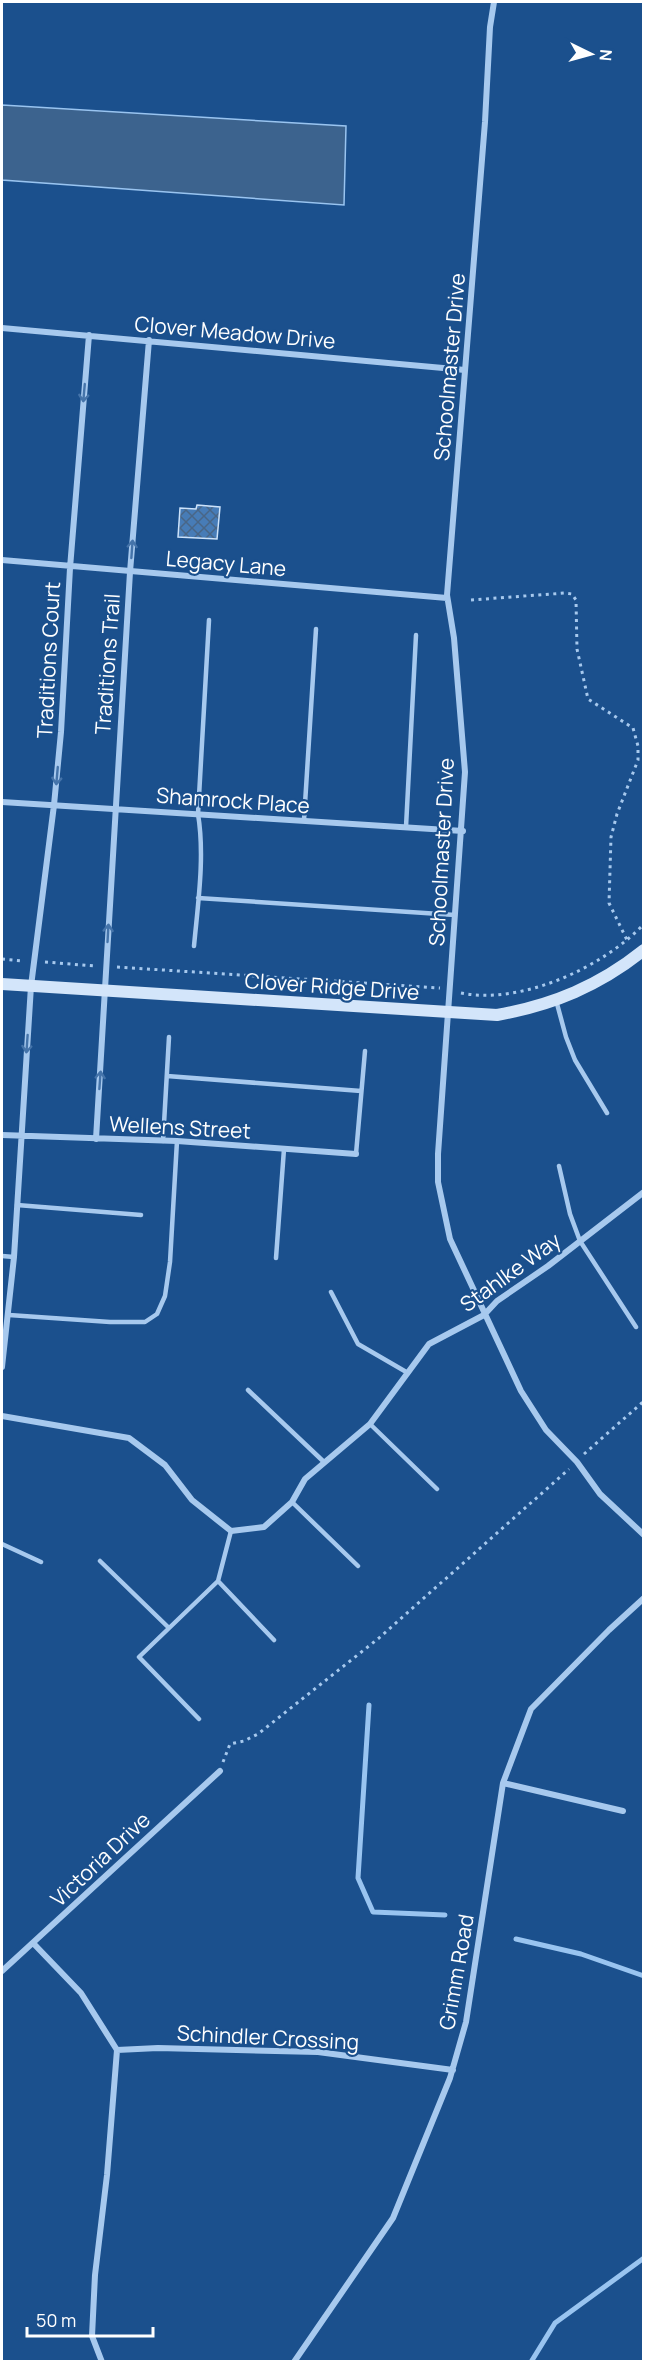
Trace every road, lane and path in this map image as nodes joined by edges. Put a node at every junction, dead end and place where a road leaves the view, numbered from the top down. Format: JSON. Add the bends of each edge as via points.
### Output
{"nodes":[{"id":1,"x":494,"y":2,"type":"edge"},
{"id":2,"x":2,"y":328,"type":"edge"},
{"id":3,"x":89,"y":334,"type":"junction"},
{"id":4,"x":149,"y":340,"type":"junction"},
{"id":5,"x":465,"y":370,"type":"junction"},
{"id":6,"x":2,"y":560,"type":"edge"},
{"id":7,"x":70,"y":566,"type":"junction"},
{"id":8,"x":130,"y":572,"type":"junction"},
{"id":9,"x":447,"y":598,"type":"junction"},
{"id":10,"x":471,"y":600,"type":"dead end"},
{"id":11,"x":209,"y":620,"type":"dead end"},
{"id":12,"x":316,"y":629,"type":"dead end"},
{"id":13,"x":416,"y":636,"type":"dead end"},
{"id":14,"x":2,"y":802,"type":"edge"},
{"id":15,"x":54,"y":805,"type":"junction"},
{"id":16,"x":114,"y":808,"type":"junction"},
{"id":17,"x":198,"y":814,"type":"junction"},
{"id":18,"x":304,"y":820,"type":"junction"},
{"id":19,"x":406,"y":827,"type":"junction"},
{"id":20,"x":463,"y":831,"type":"junction"},
{"id":21,"x":198,"y":898,"type":"junction"},
{"id":22,"x":455,"y":915,"type":"junction"},
{"id":23,"x":644,"y":924,"type":"edge"},
{"id":24,"x":627,"y":940,"type":"junction"},
{"id":25,"x":194,"y":946,"type":"dead end"},
{"id":26,"x":644,"y":950,"type":"edge"},
{"id":27,"x":2,"y":959,"type":"edge"},
{"id":28,"x":28,"y":961,"type":"dead end"},
{"id":29,"x":39,"y":962,"type":"dead end"},
{"id":30,"x":102,"y":966,"type":"dead end"},
{"id":31,"x":114,"y":967,"type":"dead end"},
{"id":32,"x":2,"y":984,"type":"edge"},
{"id":33,"x":31,"y":986,"type":"junction"},
{"id":34,"x":439,"y":988,"type":"dead end"},
{"id":35,"x":105,"y":991,"type":"junction"},
{"id":36,"x":467,"y":994,"type":"dead end"},
{"id":37,"x":556,"y":1000,"type":"junction"},
{"id":38,"x":448,"y":1013,"type":"junction"},
{"id":39,"x":169,"y":1037,"type":"dead end"},
{"id":40,"x":365,"y":1051,"type":"dead end"},
{"id":41,"x":167,"y":1076,"type":"junction"},
{"id":42,"x":361,"y":1091,"type":"junction"},
{"id":43,"x":607,"y":1113,"type":"dead end"},
{"id":44,"x":2,"y":1135,"type":"edge"},
{"id":45,"x":21,"y":1136,"type":"junction"},
{"id":46,"x":96,"y":1139,"type":"junction"},
{"id":47,"x":163,"y":1141,"type":"junction"},
{"id":48,"x":177,"y":1141,"type":"junction"},
{"id":49,"x":284,"y":1149,"type":"junction"},
{"id":50,"x":356,"y":1154,"type":"joint"},
{"id":51,"x":559,"y":1167,"type":"dead end"},
{"id":52,"x":644,"y":1192,"type":"edge"},
{"id":53,"x":17,"y":1205,"type":"junction"},
{"id":54,"x":141,"y":1215,"type":"dead end"},
{"id":55,"x":580,"y":1241,"type":"junction"},
{"id":56,"x":2,"y":1256,"type":"edge"},
{"id":57,"x":14,"y":1257,"type":"junction"},
{"id":58,"x":276,"y":1258,"type":"dead end"},
{"id":59,"x":331,"y":1292,"type":"dead end"},
{"id":60,"x":9,"y":1315,"type":"junction"},
{"id":61,"x":484,"y":1316,"type":"junction"},
{"id":62,"x":636,"y":1327,"type":"dead end"},
{"id":63,"x":2,"y":1367,"type":"edge"},
{"id":64,"x":408,"y":1372,"type":"junction"},
{"id":65,"x":248,"y":1390,"type":"dead end"},
{"id":66,"x":644,"y":1401,"type":"edge"},
{"id":67,"x":2,"y":1416,"type":"edge"},
{"id":68,"x":370,"y":1425,"type":"junction"},
{"id":69,"x":324,"y":1462,"type":"junction"},
{"id":70,"x":577,"y":1462,"type":"junction"},
{"id":71,"x":437,"y":1489,"type":"dead end"},
{"id":72,"x":292,"y":1502,"type":"junction"},
{"id":73,"x":231,"y":1531,"type":"junction"},
{"id":74,"x":644,"y":1535,"type":"edge"},
{"id":75,"x":2,"y":1544,"type":"edge"},
{"id":76,"x":100,"y":1561,"type":"dead end"},
{"id":77,"x":41,"y":1562,"type":"dead end"},
{"id":78,"x":358,"y":1566,"type":"dead end"},
{"id":79,"x":218,"y":1581,"type":"junction"},
{"id":80,"x":644,"y":1598,"type":"edge"},
{"id":81,"x":169,"y":1628,"type":"junction"},
{"id":82,"x":274,"y":1640,"type":"dead end"},
{"id":83,"x":199,"y":1719,"type":"dead end"},
{"id":84,"x":220,"y":1771,"type":"joint"},
{"id":85,"x":503,"y":1783,"type":"junction"},
{"id":86,"x":623,"y":1811,"type":"dead end"},
{"id":87,"x":33,"y":1943,"type":"junction"},
{"id":88,"x":2,"y":1971,"type":"edge"},
{"id":89,"x":117,"y":2050,"type":"junction"},
{"id":90,"x":453,"y":2070,"type":"junction"},
{"id":91,"x":102,"y":2361,"type":"edge"},
{"id":92,"x":294,"y":2361,"type":"edge"}],
"edges":[{"from":1,"to":5,"type":"street","name":"Schoolmaster Drive"},
{"from":2,"to":3,"type":"street","name":"Clover Meadow Drive"},
{"from":3,"to":4,"type":"street","name":"Clover Meadow Drive"},
{"from":3,"to":7,"type":"street","name":"Traditions Court","one_way":true},
{"from":4,"to":5,"type":"street","name":"Clover Meadow Drive"},
{"from":8,"to":4,"type":"street","name":"Traditions Trail","one_way":true},
{"from":5,"to":9,"type":"street","name":"Schoolmaster Drive"},
{"from":6,"to":7,"type":"street","name":"Legacy Lane"},
{"from":7,"to":8,"type":"street","name":"Legacy Lane"},
{"from":7,"to":15,"type":"street","name":"Traditions Court","one_way":true},
{"from":8,"to":9,"type":"street","name":"Legacy Lane"},
{"from":8,"to":16,"type":"street","name":"Traditions Trail"},
{"from":9,"to":20,"type":"street","name":"Schoolmaster Drive","via":[[465,772]]},
{"from":10,"to":24,"type":"path","via":[[565,593],[576,600],[577,649],[588,699],[633,728],[638,746],[638,760],[611,837],[609,903]]},
{"from":11,"to":17,"type":"lane"},
{"from":12,"to":18,"type":"lane"},
{"from":13,"to":19,"type":"lane"},
{"from":14,"to":15,"type":"street","name":"Shamrock Place"},
{"from":15,"to":16,"type":"street","name":"Shamrock Place"},
{"from":15,"to":33,"type":"street","name":"Traditions Court"},
{"from":16,"to":17,"type":"street","name":"Shamrock Place"},
{"from":35,"to":16,"type":"street","name":"Traditions Trail","one_way":true},
{"from":17,"to":18,"type":"street","name":"Shamrock Place"},
{"from":17,"to":21,"type":"lane"},
{"from":18,"to":19,"type":"street","name":"Shamrock Place"},
{"from":19,"to":20,"type":"street","name":"Shamrock Place"},
{"from":20,"to":22,"type":"street","name":"Schoolmaster Drive"},
{"from":21,"to":22,"type":"lane"},
{"from":21,"to":25,"type":"lane"},
{"from":22,"to":38,"type":"street","name":"Schoolmaster Drive"},
{"from":23,"to":24,"type":"path"},
{"from":24,"to":36,"type":"path","via":[[596,962],[537,987],[499,995]]},
{"from":26,"to":37,"type":"street","name":"Clover Ridge Drive","via":[[613,973]]},
{"from":27,"to":28,"type":"path"},
{"from":29,"to":30,"type":"path"},
{"from":31,"to":34,"type":"path"},
{"from":32,"to":33,"type":"street","name":"Clover Ridge Drive"},
{"from":33,"to":35,"type":"street","name":"Clover Ridge Drive"},
{"from":33,"to":45,"type":"street","name":"Traditions Court","one_way":true},
{"from":35,"to":38,"type":"street","name":"Clover Ridge Drive"},
{"from":46,"to":35,"type":"street","name":"Traditions Trail","one_way":true},
{"from":37,"to":38,"type":"street","name":"Clover Ridge Drive","via":[[533,1009],[497,1015]]},
{"from":37,"to":43,"type":"lane","via":[[575,1060]]},
{"from":38,"to":61,"type":"street","name":"Schoolmaster Drive","via":[[438,1182],[450,1239]]},
{"from":39,"to":41,"type":"lane"},
{"from":40,"to":42,"type":"lane"},
{"from":41,"to":42,"type":"lane"},
{"from":41,"to":47,"type":"lane"},
{"from":42,"to":50,"type":"lane"},
{"from":44,"to":45,"type":"street","name":"Wellens Street"},
{"from":45,"to":46,"type":"street","name":"Wellens Street"},
{"from":45,"to":53,"type":"street","name":"Traditions Court"},
{"from":46,"to":47,"type":"street","name":"Wellens Street"},
{"from":47,"to":48,"type":"street","name":"Wellens Street"},
{"from":48,"to":49,"type":"street","name":"Wellens Street"},
{"from":48,"to":60,"type":"lane","via":[[170,1262],[165,1296],[157,1314],[146,1322]]},
{"from":49,"to":50,"type":"street","name":"Wellens Street"},
{"from":49,"to":58,"type":"lane"},
{"from":51,"to":55,"type":"lane"},
{"from":52,"to":55,"type":"street","name":"Stahlke Way"},
{"from":53,"to":54,"type":"lane"},
{"from":53,"to":57,"type":"street","name":"Traditions Court"},
{"from":55,"to":61,"type":"street","name":"Stahlke Way","via":[[497,1301]]},
{"from":55,"to":62,"type":"lane"},
{"from":56,"to":57,"type":"lane"},
{"from":57,"to":60,"type":"street","name":"Traditions Court"},
{"from":59,"to":64,"type":"lane","via":[[358,1344]]},
{"from":60,"to":63,"type":"street","name":"Traditions Court"},
{"from":61,"to":64,"type":"street","name":"Stahlke Way","via":[[429,1344]]},
{"from":61,"to":70,"type":"street","name":"Schoolmaster Drive","via":[[534,1414]]},
{"from":64,"to":68,"type":"street","name":"Stahlke Way"},
{"from":65,"to":69,"type":"lane"},
{"from":66,"to":70,"type":"path"},
{"from":67,"to":73,"type":"street","via":[[129,1438],[165,1465],[192,1500]]},
{"from":68,"to":69,"type":"street","name":"Stahlke Way"},
{"from":68,"to":71,"type":"lane"},
{"from":69,"to":72,"type":"street","name":"Stahlke Way","via":[[305,1479]]},
{"from":70,"to":74,"type":"street","name":"Schoolmaster Drive","via":[[600,1494]]},
{"from":70,"to":84,"type":"path","via":[[379,1638],[258,1734],[230,1744]]},
{"from":72,"to":73,"type":"street","name":"Stahlke Way","via":[[264,1527]]},
{"from":72,"to":78,"type":"lane"},
{"from":73,"to":79,"type":"lane"},
{"from":75,"to":77,"type":"lane"},
{"from":76,"to":81,"type":"lane"},
{"from":79,"to":81,"type":"lane"},
{"from":79,"to":82,"type":"lane"},
{"from":80,"to":85,"type":"street","name":"Grimm Road","via":[[531,1709]]},
{"from":81,"to":83,"type":"lane","via":[[139,1657]]},
{"from":84,"to":87,"type":"street","name":"Victoria Drive"},
{"from":85,"to":86,"type":"street"},
{"from":85,"to":90,"type":"street","name":"Grimm Road","via":[[466,2022]]},
{"from":87,"to":88,"type":"street","name":"Victoria Drive"},
{"from":87,"to":89,"type":"street","via":[[81,1993]]},
{"from":89,"to":90,"type":"street","name":"Schindler Crossing","via":[[318,2052]]},
{"from":89,"to":91,"type":"street","via":[[92,2336]]},
{"from":90,"to":92,"type":"street","name":"Grimm Road","via":[[393,2218]]}]}
